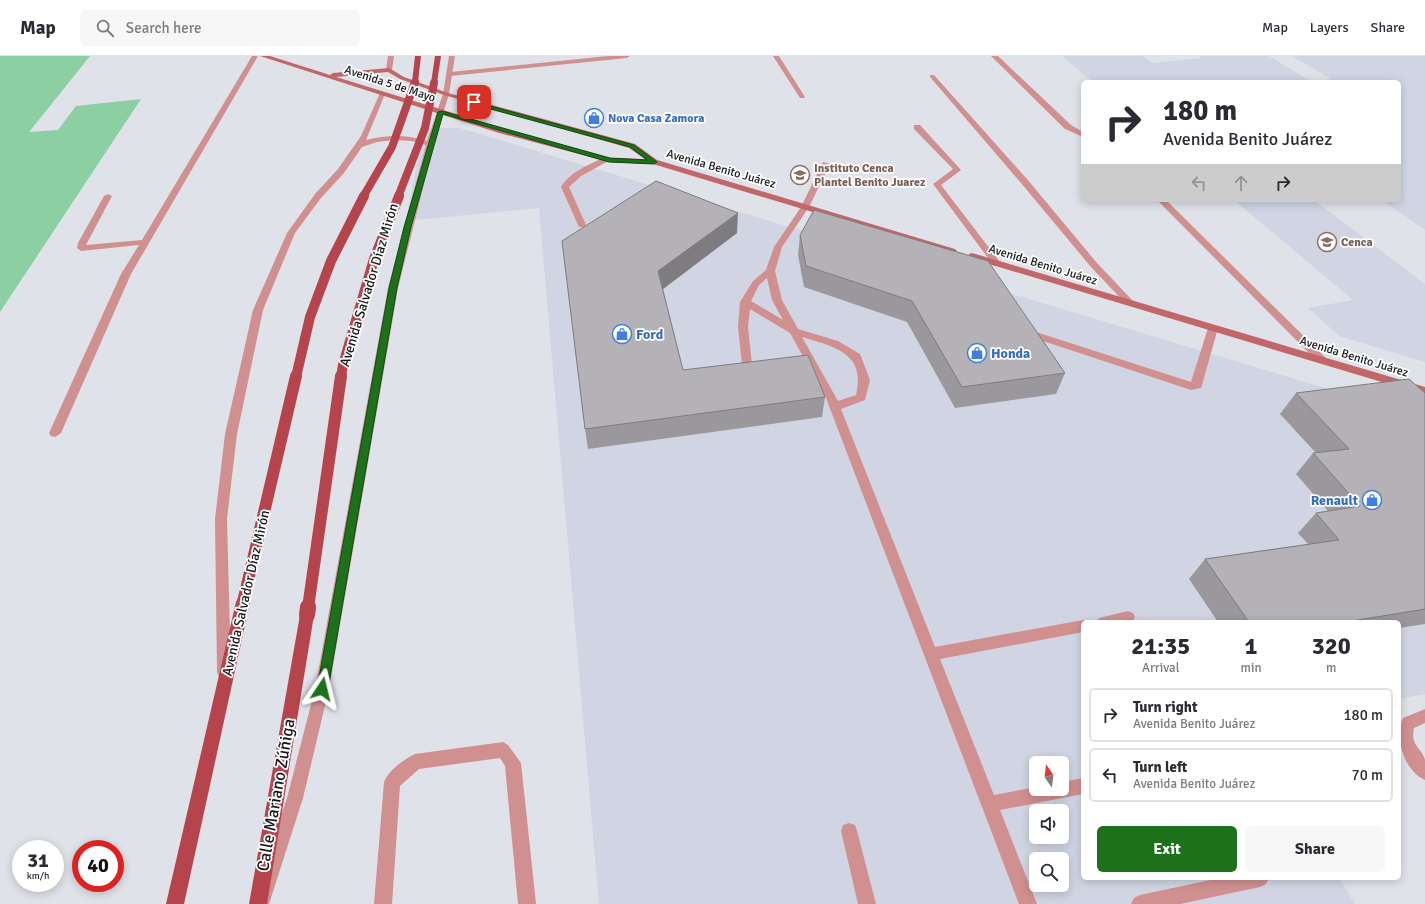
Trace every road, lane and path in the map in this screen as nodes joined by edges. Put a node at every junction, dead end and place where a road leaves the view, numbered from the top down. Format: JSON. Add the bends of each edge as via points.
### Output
{"nodes":[{"id":1,"x":255,"y":56,"type":"edge"},
{"id":2,"x":263,"y":56,"type":"edge"},
{"id":3,"x":391,"y":56,"type":"edge"},
{"id":4,"x":418,"y":56,"type":"edge"},
{"id":5,"x":438,"y":56,"type":"edge"},
{"id":6,"x":452,"y":56,"type":"edge"},
{"id":7,"x":627,"y":56,"type":"edge"},
{"id":8,"x":776,"y":56,"type":"edge"},
{"id":9,"x":994,"y":56,"type":"edge"},
{"id":10,"x":582,"y":58,"type":"edge"},
{"id":11,"x":389,"y":70,"type":"junction"},
{"id":12,"x":450,"y":74,"type":"junction"},
{"id":13,"x":325,"y":75,"type":"junction"},
{"id":14,"x":932,"y":76,"type":"dead end"},
{"id":15,"x":382,"y":94,"type":"junction"},
{"id":16,"x":446,"y":94,"type":"junction"},
{"id":17,"x":802,"y":97,"type":"dead end"},
{"id":18,"x":440,"y":112,"type":"junction"},
{"id":19,"x":917,"y":127,"type":"dead end"},
{"id":20,"x":1081,"y":134,"type":"edge"},
{"id":21,"x":430,"y":144,"type":"junction"},
{"id":22,"x":359,"y":145,"type":"junction"},
{"id":23,"x":608,"y":160,"type":"junction"},
{"id":24,"x":654,"y":162,"type":"junction"},
{"id":25,"x":826,"y":164,"type":"dead end"},
{"id":26,"x":108,"y":196,"type":"dead end"},
{"id":27,"x":1163,"y":202,"type":"edge"},
{"id":28,"x":805,"y":207,"type":"junction"},
{"id":29,"x":582,"y":225,"type":"dead end"},
{"id":30,"x":145,"y":242,"type":"junction"},
{"id":31,"x":997,"y":264,"type":"junction"},
{"id":32,"x":770,"y":271,"type":"junction"},
{"id":33,"x":745,"y":302,"type":"junction"},
{"id":34,"x":1130,"y":303,"type":"junction"},
{"id":35,"x":1213,"y":328,"type":"junction"},
{"id":36,"x":794,"y":331,"type":"junction"},
{"id":37,"x":1026,"y":332,"type":"edge"},
{"id":38,"x":1323,"y":361,"type":"junction"},
{"id":39,"x":748,"y":374,"type":"edge"},
{"id":40,"x":1425,"y":391,"type":"edge"},
{"id":41,"x":834,"y":407,"type":"junction"},
{"id":42,"x":55,"y":433,"type":"dead end"},
{"id":43,"x":306,"y":615,"type":"joint"},
{"id":44,"x":1128,"y":617,"type":"dead end"},
{"id":45,"x":1114,"y":620,"type":"edge"},
{"id":46,"x":1081,"y":626,"type":"edge"},
{"id":47,"x":931,"y":654,"type":"junction"},
{"id":48,"x":224,"y":691,"type":"junction"},
{"id":49,"x":1425,"y":716,"type":"edge"},
{"id":50,"x":1425,"y":772,"type":"edge"},
{"id":51,"x":1081,"y":786,"type":"edge"},
{"id":52,"x":989,"y":804,"type":"junction"},
{"id":53,"x":849,"y":831,"type":"dead end"},
{"id":54,"x":1251,"y":880,"type":"edge"},
{"id":55,"x":174,"y":904,"type":"edge"},
{"id":56,"x":259,"y":904,"type":"edge"},
{"id":57,"x":383,"y":904,"type":"edge"},
{"id":58,"x":527,"y":904,"type":"edge"},
{"id":59,"x":867,"y":904,"type":"edge"},
{"id":60,"x":1028,"y":904,"type":"edge"},
{"id":61,"x":1140,"y":904,"type":"edge"}],
"edges":[{"from":1,"to":30,"type":"street"},
{"from":2,"to":13,"type":"main road","name":"Avenida 5 de Mayo"},
{"from":3,"to":11,"type":"street"},
{"from":4,"to":48,"type":"main road","name":"Avenida Salvador Díaz Mirón","bridge":true,"via":[[415,82],[392,147],[354,213],[331,261],[310,317]]},
{"from":5,"to":43,"type":"main road","name":"Avenida Salvador Díaz Mirón","bridge":true,"via":[[425,128],[374,259],[343,365]]},
{"from":6,"to":12,"type":"street","name":"Avenida Salvador Díaz Mirón"},
{"from":7,"to":10,"type":"street"},
{"from":8,"to":17,"type":"street"},
{"from":9,"to":20,"type":"street","via":[[1068,126]]},
{"from":10,"to":12,"type":"street"},
{"from":11,"to":13,"type":"main road"},
{"from":11,"to":16,"type":"main road","name":"Avenida Benito Juárez","via":[[402,78]]},
{"from":12,"to":16,"type":"street","name":"Avenida Salvador Díaz Mirón"},
{"from":13,"to":15,"type":"main road","name":"Avenida 5 de Mayo"},
{"from":14,"to":34,"type":"street","via":[[1094,265]]},
{"from":15,"to":18,"type":"main road","name":"Avenida 5 de Mayo"},
{"from":15,"to":22,"type":"street","name":"Avenida Salvador Díaz Mirón"},
{"from":16,"to":18,"type":"street","name":"Avenida Salvador Díaz Mirón"},
{"from":16,"to":24,"type":"main road","name":"Avenida Benito Juárez","via":[[632,146]]},
{"from":18,"to":21,"type":"street","name":"Avenida Salvador Díaz Mirón"},
{"from":18,"to":23,"type":"main road","name":"Avenida Benito Juárez"},
{"from":19,"to":31,"type":"street","via":[[957,170],[937,184]]},
{"from":21,"to":22,"type":"street","via":[[413,138],[392,137]]},
{"from":21,"to":56,"type":"street","name":"Avenida Salvador Díaz Mirón","via":[[393,288],[322,689],[295,798]]},
{"from":22,"to":48,"type":"street","name":"Avenida Salvador Díaz Mirón","via":[[291,233],[258,310],[231,434],[221,519]]},
{"from":23,"to":24,"type":"main road","name":"Avenida Benito Juárez"},
{"from":23,"to":29,"type":"street","via":[[575,177],[565,187]]},
{"from":24,"to":28,"type":"main road","name":"Avenida Benito Juárez"},
{"from":25,"to":28,"type":"street"},
{"from":26,"to":30,"type":"street","via":[[81,248]]},
{"from":27,"to":38,"type":"street"},
{"from":28,"to":31,"type":"main road","name":"Avenida Benito Juárez"},
{"from":28,"to":32,"type":"street","via":[[778,248]]},
{"from":30,"to":42,"type":"street","via":[[126,274]]},
{"from":31,"to":34,"type":"main road","name":"Avenida Benito Juárez"},
{"from":32,"to":33,"type":"street","via":[[755,283]]},
{"from":32,"to":36,"type":"street","via":[[777,300]]},
{"from":33,"to":36,"type":"street"},
{"from":33,"to":39,"type":"street","via":[[744,327]]},
{"from":34,"to":35,"type":"main road","name":"Avenida Benito Juárez"},
{"from":35,"to":37,"type":"street","via":[[1197,385],[1191,386]]},
{"from":35,"to":38,"type":"main road","name":"Avenida Benito Juárez"},
{"from":36,"to":41,"type":"street"},
{"from":36,"to":41,"type":"street","via":[[834,343],[856,356],[865,380],[861,397]]},
{"from":38,"to":40,"type":"main road","name":"Avenida Benito Juárez"},
{"from":41,"to":47,"type":"street"},
{"from":43,"to":56,"type":"main road","name":"Calle Mariano Zúñiga"},
{"from":44,"to":45,"type":"street"},
{"from":46,"to":47,"type":"street"},
{"from":47,"to":52,"type":"street"},
{"from":48,"to":55,"type":"main road"},
{"from":49,"to":50,"type":"street","via":[[1408,723],[1404,732],[1407,745]]},
{"from":51,"to":52,"type":"street"},
{"from":52,"to":60,"type":"street"},
{"from":53,"to":59,"type":"street"},
{"from":54,"to":61,"type":"street"},
{"from":57,"to":58,"type":"street","via":[[392,782],[414,762],[503,750],[513,763]]}]}
